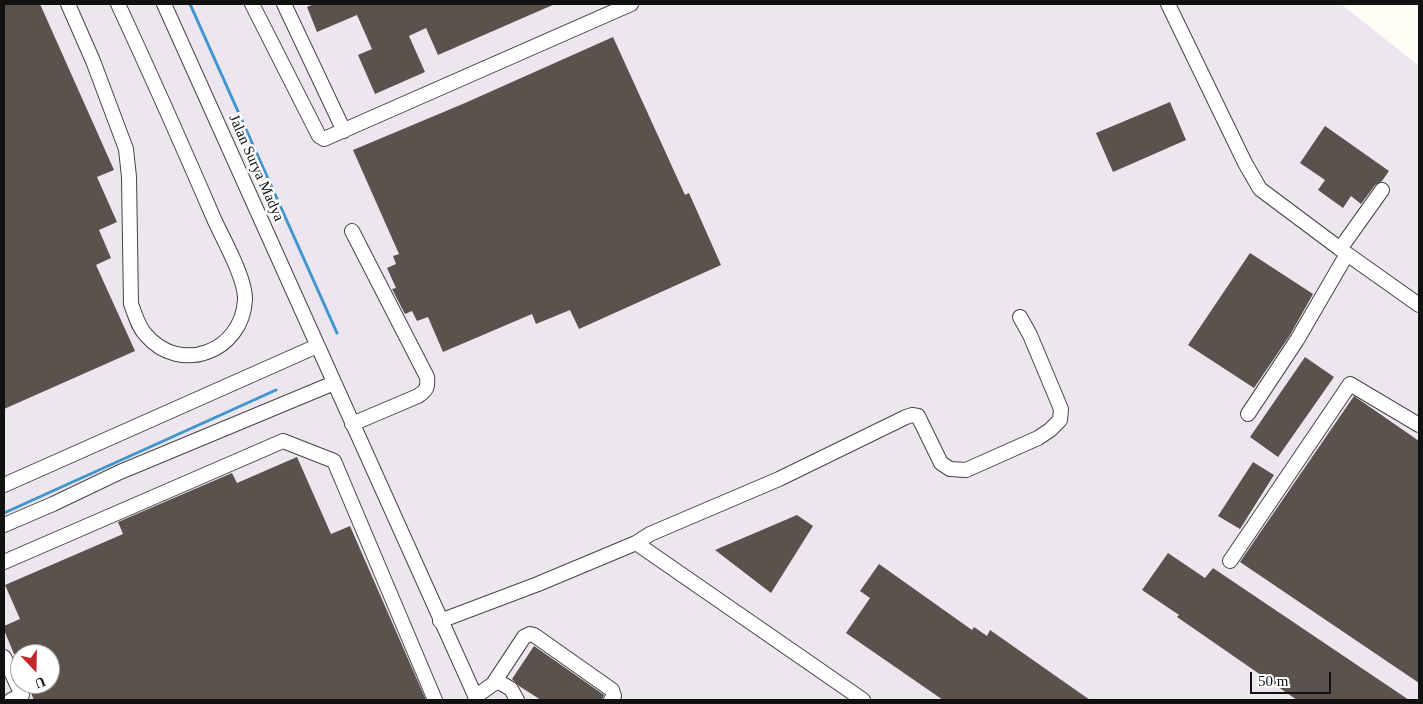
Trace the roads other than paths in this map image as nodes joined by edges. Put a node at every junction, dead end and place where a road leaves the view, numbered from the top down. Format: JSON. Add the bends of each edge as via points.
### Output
{"nodes":[{"id":1,"x":68,"y":4,"type":"edge"},
{"id":2,"x":118,"y":4,"type":"edge"},
{"id":3,"x":164,"y":4,"type":"edge"},
{"id":4,"x":252,"y":4,"type":"edge"},
{"id":5,"x":284,"y":4,"type":"edge"},
{"id":6,"x":631,"y":4,"type":"edge"},
{"id":7,"x":1168,"y":4,"type":"edge"},
{"id":8,"x":344,"y":131,"type":"junction"},
{"id":9,"x":1382,"y":190,"type":"dead end"},
{"id":10,"x":352,"y":231,"type":"dead end"},
{"id":11,"x":1343,"y":251,"type":"junction"},
{"id":12,"x":1419,"y":305,"type":"edge"},
{"id":13,"x":1020,"y":317,"type":"dead end"},
{"id":14,"x":317,"y":346,"type":"junction"},
{"id":15,"x":334,"y":383,"type":"junction"},
{"id":16,"x":1248,"y":414,"type":"dead end"},
{"id":17,"x":352,"y":424,"type":"junction"},
{"id":18,"x":1419,"y":426,"type":"edge"},
{"id":19,"x":4,"y":486,"type":"edge"},
{"id":20,"x":4,"y":525,"type":"edge"},
{"id":21,"x":636,"y":542,"type":"junction"},
{"id":22,"x":1230,"y":561,"type":"dead end"},
{"id":23,"x":4,"y":562,"type":"edge"},
{"id":24,"x":440,"y":621,"type":"junction"},
{"id":25,"x":4,"y":657,"type":"edge"},
{"id":26,"x":493,"y":684,"type":"junction"},
{"id":27,"x":855,"y":698,"type":"edge"},
{"id":28,"x":476,"y":699,"type":"edge"},
{"id":29,"x":11,"y":700,"type":"edge"},
{"id":30,"x":435,"y":700,"type":"edge"},
{"id":31,"x":516,"y":700,"type":"edge"},
{"id":32,"x":611,"y":700,"type":"edge"}],
"edges":[{"from":1,"to":2,"type":"street","via":[[126,149],[135,316],[152,341],[166,350],[197,356],[219,348],[236,330],[242,316],[244,294],[236,268],[174,125]]},
{"from":3,"to":14,"type":"street","name":"Jalan Surya Madya"},
{"from":4,"to":8,"type":"street","via":[[319,136],[324,139]]},
{"from":5,"to":8,"type":"street"},
{"from":6,"to":8,"type":"street"},
{"from":7,"to":11,"type":"street","via":[[1260,189]]},
{"from":9,"to":11,"type":"street"},
{"from":10,"to":17,"type":"street","via":[[427,376],[428,385],[418,396]]},
{"from":11,"to":12,"type":"street"},
{"from":11,"to":16,"type":"street","via":[[1297,340]]},
{"from":13,"to":21,"type":"street","via":[[1061,409],[1060,420],[1038,438],[966,470],[950,469],[941,463],[918,416],[912,415],[780,479]]},
{"from":14,"to":15,"type":"street","name":"Jalan Surya Madya"},
{"from":14,"to":19,"type":"street"},
{"from":15,"to":17,"type":"street","name":"Jalan Surya Madya"},
{"from":15,"to":20,"type":"street","via":[[120,472]]},
{"from":17,"to":24,"type":"street","name":"Jalan Surya Madya"},
{"from":18,"to":22,"type":"street","via":[[1350,384]]},
{"from":21,"to":24,"type":"street"},
{"from":21,"to":27,"type":"street"},
{"from":23,"to":30,"type":"street","via":[[283,441],[334,462]]},
{"from":24,"to":28,"type":"street","name":"Jalan Surya Madya"},
{"from":25,"to":29,"type":"street","via":[[22,696]]},
{"from":26,"to":28,"type":"street"},
{"from":26,"to":31,"type":"street","via":[[499,682],[511,688]]},
{"from":26,"to":32,"type":"street","via":[[524,637],[530,634],[612,690],[614,696]]}]}
